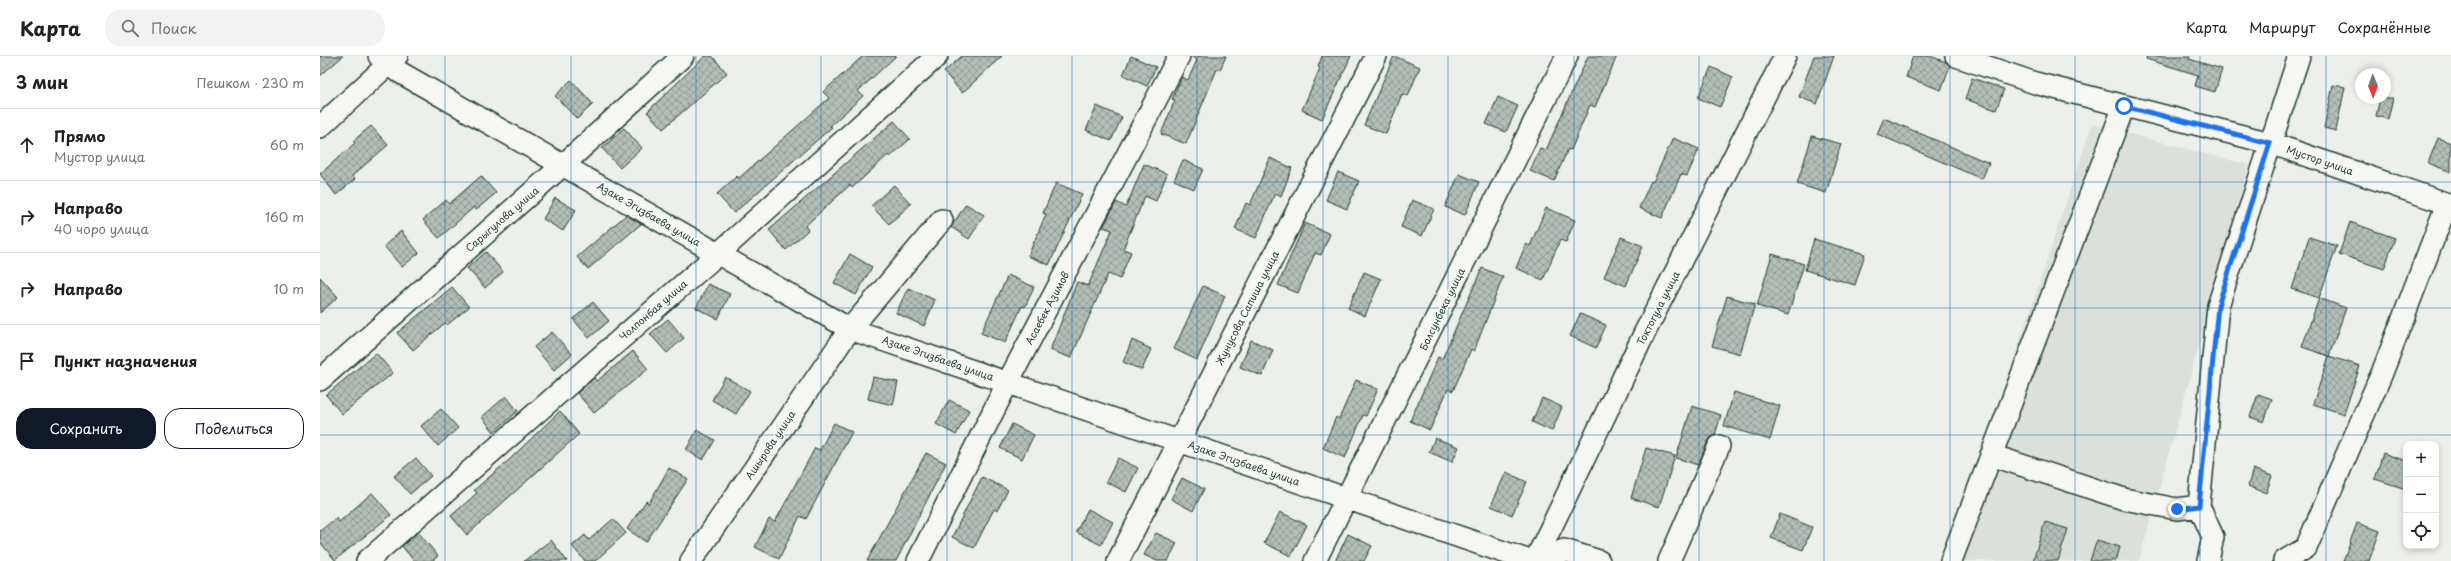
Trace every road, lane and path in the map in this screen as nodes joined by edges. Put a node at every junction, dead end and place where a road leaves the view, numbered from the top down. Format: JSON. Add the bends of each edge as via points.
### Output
{"nodes":[{"id":1,"x":683,"y":56,"type":"edge"},
{"id":2,"x":937,"y":56,"type":"edge"},
{"id":3,"x":1179,"y":56,"type":"edge"},
{"id":4,"x":1376,"y":56,"type":"edge"},
{"id":5,"x":1568,"y":56,"type":"edge"},
{"id":6,"x":1785,"y":56,"type":"edge"},
{"id":7,"x":1956,"y":56,"type":"edge"},
{"id":8,"x":2299,"y":56,"type":"edge"},
{"id":9,"x":388,"y":59,"type":"edge"},
{"id":10,"x":2124,"y":106,"type":"junction"},
{"id":11,"x":320,"y":127,"type":"edge"},
{"id":12,"x":2270,"y":143,"type":"junction"},
{"id":13,"x":563,"y":165,"type":"junction"},
{"id":14,"x":2449,"y":204,"type":"edge"},
{"id":15,"x":942,"y":220,"type":"dead end"},
{"id":16,"x":718,"y":253,"type":"junction"},
{"id":17,"x":850,"y":329,"type":"junction"},
{"id":18,"x":320,"y":380,"type":"edge"},
{"id":19,"x":1008,"y":382,"type":"junction"},
{"id":20,"x":1179,"y":441,"type":"junction"},
{"id":21,"x":1719,"y":446,"type":"dead end"},
{"id":22,"x":1991,"y":455,"type":"junction"},
{"id":23,"x":1347,"y":498,"type":"junction"},
{"id":24,"x":2199,"y":506,"type":"junction"},
{"id":25,"x":367,"y":561,"type":"edge"},
{"id":26,"x":691,"y":561,"type":"edge"},
{"id":27,"x":918,"y":561,"type":"edge"},
{"id":28,"x":1118,"y":561,"type":"edge"},
{"id":29,"x":1315,"y":561,"type":"edge"},
{"id":30,"x":1530,"y":561,"type":"edge"},
{"id":31,"x":1537,"y":561,"type":"edge"},
{"id":32,"x":1599,"y":561,"type":"edge"},
{"id":33,"x":1669,"y":561,"type":"edge"},
{"id":34,"x":1951,"y":561,"type":"edge"},
{"id":35,"x":2208,"y":561,"type":"edge"},
{"id":36,"x":2284,"y":561,"type":"edge"}],
"edges":[{"from":1,"to":13,"type":"street","name":"Сарыгулова улица"},
{"from":2,"to":16,"type":"street","name":"Чолпонбая улица"},
{"from":3,"to":19,"type":"street","name":"Асаебек Азимов"},
{"from":4,"to":20,"type":"street","name":"Жунусова Сапиша улица"},
{"from":5,"to":23,"type":"street","name":"Болсунбека улица"},
{"from":6,"to":31,"type":"street","name":"Токтогула улица","via":[[1646,332]]},
{"from":7,"to":10,"type":"street","name":"Мустор улица","via":[[2035,83]]},
{"from":8,"to":12,"type":"street"},
{"from":9,"to":11,"type":"street"},
{"from":9,"to":13,"type":"street","name":"Азаке Эгизбаева улица"},
{"from":10,"to":12,"type":"street","name":"Мустор улица"},
{"from":10,"to":22,"type":"street"},
{"from":12,"to":14,"type":"street","name":"Мустор улица"},
{"from":12,"to":24,"type":"street","via":[[2218,306]]},
{"from":13,"to":16,"type":"street","name":"Азаке Эгизбаева улица"},
{"from":13,"to":18,"type":"street","name":"Сарыгулова улица"},
{"from":14,"to":36,"type":"street","via":[[2382,373],[2306,548]]},
{"from":15,"to":17,"type":"street","name":"Ашырова улица"},
{"from":16,"to":17,"type":"street","name":"Азаке Эгизбаева улица"},
{"from":16,"to":25,"type":"street","name":"Чолпонбая улица"},
{"from":17,"to":19,"type":"street","name":"Азаке Эгизбаева улица"},
{"from":17,"to":26,"type":"street","name":"Ашырова улица"},
{"from":19,"to":20,"type":"street","name":"Азаке Эгизбаева улица"},
{"from":19,"to":27,"type":"street","name":"Асаебек Азимов"},
{"from":20,"to":23,"type":"street","name":"Азаке Эгизбаева улица"},
{"from":20,"to":28,"type":"street","name":"Жунусова Сапиша улица"},
{"from":21,"to":33,"type":"street"},
{"from":22,"to":24,"type":"street","via":[[2124,499],[2177,509]]},
{"from":22,"to":34,"type":"street"},
{"from":23,"to":29,"type":"street","name":"Болсунбека улица"},
{"from":23,"to":30,"type":"street","name":"Азаке Эгизбаева улица"},
{"from":24,"to":35,"type":"street","via":[[2213,537]]},
{"from":31,"to":32,"type":"street","via":[[1564,550]]}]}
